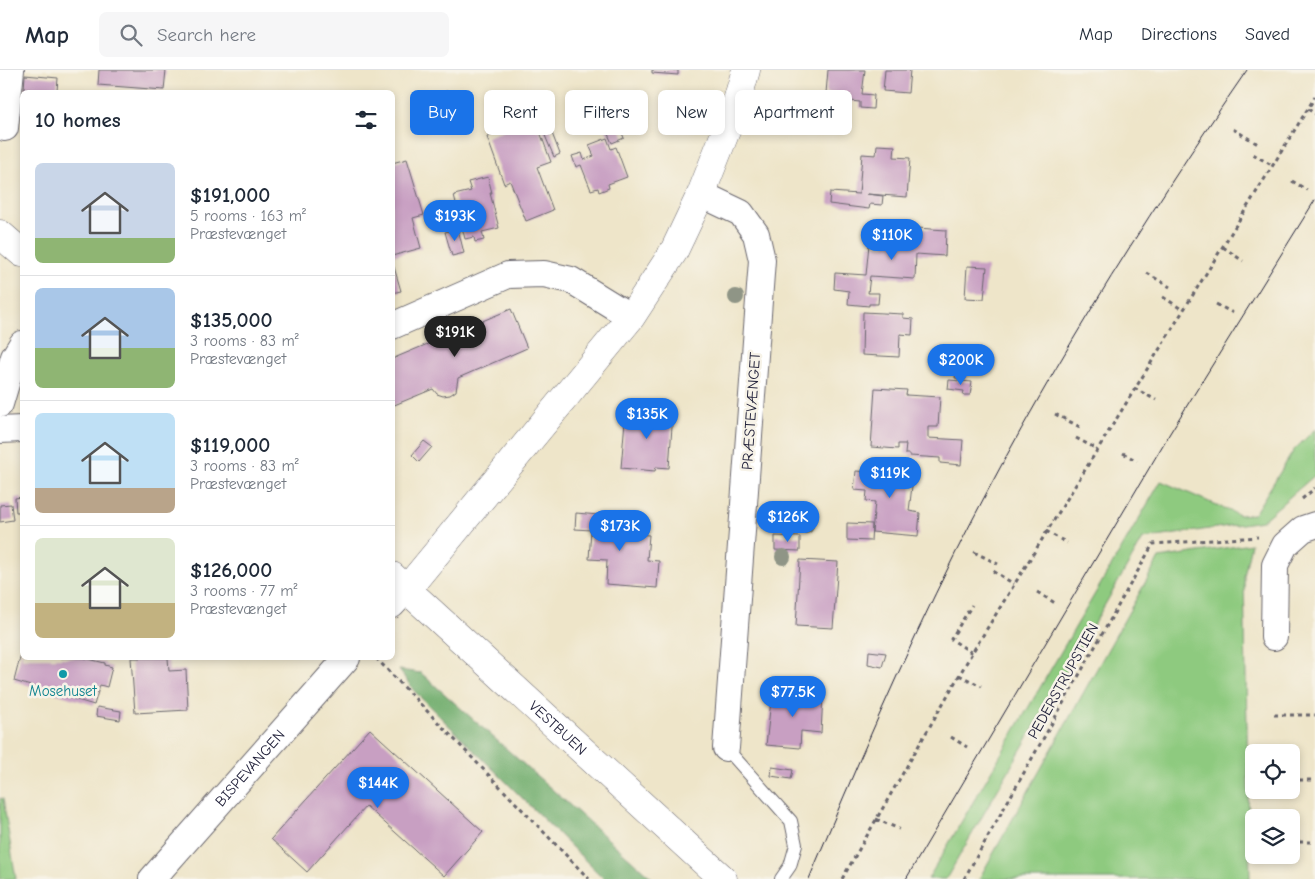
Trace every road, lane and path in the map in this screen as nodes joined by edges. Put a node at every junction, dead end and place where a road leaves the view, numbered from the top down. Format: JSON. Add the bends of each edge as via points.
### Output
{"nodes":[{"id":1,"x":10,"y":70,"type":"edge"},
{"id":2,"x":746,"y":70,"type":"edge"},
{"id":3,"x":1315,"y":97,"type":"edge"},
{"id":4,"x":1308,"y":109,"type":"junction"},
{"id":5,"x":1315,"y":114,"type":"edge"},
{"id":6,"x":5,"y":128,"type":"dead end"},
{"id":7,"x":1234,"y":129,"type":"dead end"},
{"id":8,"x":1258,"y":144,"type":"dead end"},
{"id":9,"x":1253,"y":154,"type":"dead end"},
{"id":10,"x":1273,"y":166,"type":"junction"},
{"id":11,"x":1292,"y":181,"type":"dead end"},
{"id":12,"x":1307,"y":190,"type":"dead end"},
{"id":13,"x":701,"y":194,"type":"junction"},
{"id":14,"x":0,"y":234,"type":"edge"},
{"id":15,"x":1223,"y":247,"type":"junction"},
{"id":16,"x":20,"y":251,"type":"edge"},
{"id":17,"x":1243,"y":261,"type":"dead end"},
{"id":18,"x":1147,"y":273,"type":"dead end"},
{"id":19,"x":1170,"y":287,"type":"dead end"},
{"id":20,"x":1163,"y":298,"type":"dead end"},
{"id":21,"x":1216,"y":304,"type":"dead end"},
{"id":22,"x":1182,"y":310,"type":"junction"},
{"id":23,"x":1233,"y":313,"type":"dead end"},
{"id":24,"x":631,"y":317,"type":"junction"},
{"id":25,"x":395,"y":325,"type":"edge"},
{"id":26,"x":20,"y":347,"type":"edge"},
{"id":27,"x":1134,"y":388,"type":"junction"},
{"id":28,"x":1156,"y":400,"type":"dead end"},
{"id":29,"x":0,"y":404,"type":"edge"},
{"id":30,"x":1055,"y":414,"type":"dead end"},
{"id":31,"x":1082,"y":428,"type":"dead end"},
{"id":32,"x":20,"y":429,"type":"edge"},
{"id":33,"x":0,"y":430,"type":"edge"},
{"id":34,"x":1076,"y":438,"type":"dead end"},
{"id":35,"x":1097,"y":449,"type":"junction"},
{"id":36,"x":1124,"y":453,"type":"dead end"},
{"id":37,"x":1137,"y":461,"type":"dead end"},
{"id":38,"x":1315,"y":525,"type":"edge"},
{"id":39,"x":1046,"y":531,"type":"junction"},
{"id":40,"x":1210,"y":540,"type":"dead end"},
{"id":41,"x":1067,"y":543,"type":"dead end"},
{"id":42,"x":974,"y":552,"type":"dead end"},
{"id":43,"x":998,"y":564,"type":"dead end"},
{"id":44,"x":993,"y":571,"type":"dead end"},
{"id":45,"x":1014,"y":584,"type":"junction"},
{"id":46,"x":397,"y":590,"type":"edge"},
{"id":47,"x":1037,"y":592,"type":"dead end"},
{"id":48,"x":1055,"y":603,"type":"dead end"},
{"id":49,"x":972,"y":605,"type":"dead end"},
{"id":50,"x":1274,"y":637,"type":"dead end"},
{"id":51,"x":972,"y":653,"type":"junction"},
{"id":52,"x":344,"y":660,"type":"edge"},
{"id":53,"x":378,"y":660,"type":"edge"},
{"id":54,"x":959,"y":675,"type":"junction"},
{"id":55,"x":981,"y":686,"type":"dead end"},
{"id":56,"x":1274,"y":715,"type":"dead end"},
{"id":57,"x":1315,"y":715,"type":"edge"},
{"id":58,"x":951,"y":737,"type":"dead end"},
{"id":59,"x":967,"y":747,"type":"dead end"},
{"id":60,"x":726,"y":748,"type":"joint"},
{"id":61,"x":1300,"y":780,"type":"edge"},
{"id":62,"x":1315,"y":780,"type":"edge"},
{"id":63,"x":876,"y":819,"type":"junction"},
{"id":64,"x":899,"y":829,"type":"dead end"},
{"id":65,"x":1300,"y":842,"type":"edge"},
{"id":66,"x":1315,"y":842,"type":"edge"},
{"id":67,"x":720,"y":877,"type":"edge"},
{"id":68,"x":152,"y":879,"type":"edge"},
{"id":69,"x":588,"y":879,"type":"edge"},
{"id":70,"x":782,"y":879,"type":"edge"},
{"id":71,"x":842,"y":879,"type":"edge"},
{"id":72,"x":964,"y":879,"type":"edge"}],
"edges":[{"from":1,"to":6,"type":"street"},
{"from":2,"to":13,"type":"street","via":[[735,108]]},
{"from":3,"to":4,"type":"path"},
{"from":4,"to":5,"type":"path"},
{"from":4,"to":10,"type":"path"},
{"from":7,"to":8,"type":"path"},
{"from":9,"to":10,"type":"path"},
{"from":10,"to":15,"type":"path"},
{"from":11,"to":12,"type":"path"},
{"from":13,"to":24,"type":"street","via":[[674,251]]},
{"from":13,"to":60,"type":"street","name":"PRÆSTEVÆNGET","via":[[741,213],[756,234],[762,260]]},
{"from":14,"to":16,"type":"street"},
{"from":15,"to":17,"type":"path"},
{"from":15,"to":22,"type":"path"},
{"from":18,"to":19,"type":"path"},
{"from":20,"to":22,"type":"path"},
{"from":21,"to":23,"type":"path"},
{"from":22,"to":27,"type":"path"},
{"from":24,"to":25,"type":"street","via":[[571,280],[544,274],[508,275]]},
{"from":24,"to":46,"type":"street"},
{"from":26,"to":29,"type":"street"},
{"from":27,"to":28,"type":"path"},
{"from":27,"to":35,"type":"path"},
{"from":30,"to":31,"type":"path"},
{"from":32,"to":33,"type":"street"},
{"from":34,"to":35,"type":"path"},
{"from":35,"to":39,"type":"path"},
{"from":36,"to":37,"type":"path"},
{"from":38,"to":50,"type":"street","via":[[1303,529],[1285,545],[1275,565]]},
{"from":39,"to":41,"type":"path"},
{"from":39,"to":45,"type":"path"},
{"from":40,"to":72,"type":"path","name":"PEDERSTRUPSTIEN","via":[[1153,544]]},
{"from":42,"to":43,"type":"path"},
{"from":44,"to":45,"type":"path"},
{"from":45,"to":51,"type":"path"},
{"from":46,"to":67,"type":"street","name":"VESTBUEN"},
{"from":47,"to":48,"type":"path"},
{"from":49,"to":51,"type":"path","via":[[951,639]]},
{"from":51,"to":54,"type":"path"},
{"from":52,"to":68,"type":"street","name":"BISPEVANGEN"},
{"from":53,"to":69,"type":"path"},
{"from":54,"to":55,"type":"path"},
{"from":54,"to":63,"type":"path"},
{"from":56,"to":57,"type":"path"},
{"from":58,"to":59,"type":"path"},
{"from":60,"to":70,"type":"lane","via":[[791,821],[796,844],[790,866]]},
{"from":61,"to":62,"type":"path"},
{"from":63,"to":64,"type":"path"},
{"from":63,"to":71,"type":"path"},
{"from":65,"to":66,"type":"path"}]}
